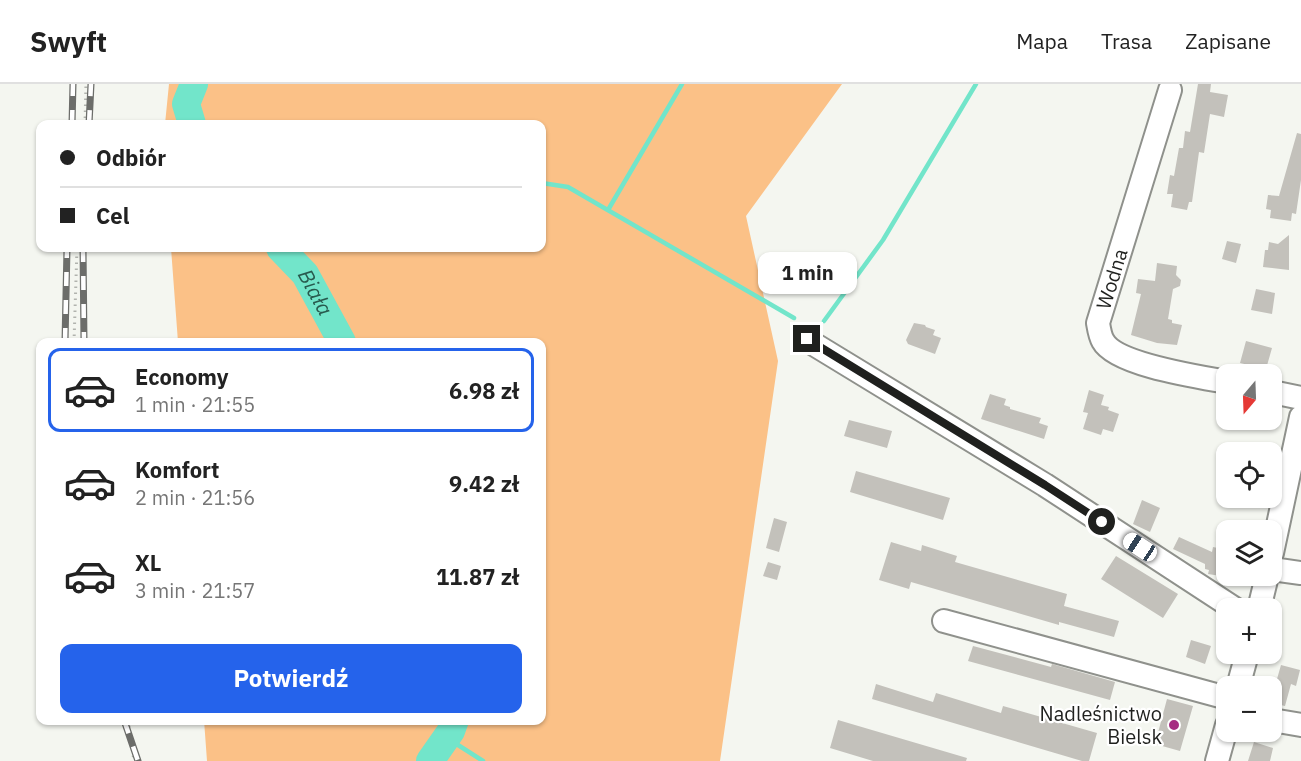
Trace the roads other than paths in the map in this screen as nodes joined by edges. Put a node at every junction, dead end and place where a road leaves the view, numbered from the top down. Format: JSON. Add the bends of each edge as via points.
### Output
{"nodes":[{"id":1,"x":1170,"y":90,"type":"dead end"},
{"id":2,"x":807,"y":339,"type":"dead end"},
{"id":3,"x":1216,"y":380,"type":"edge"},
{"id":4,"x":1282,"y":394,"type":"edge"},
{"id":5,"x":1301,"y":398,"type":"edge"},
{"id":6,"x":1301,"y":417,"type":"edge"},
{"id":7,"x":1279,"y":520,"type":"edge"},
{"id":8,"x":1282,"y":570,"type":"edge"},
{"id":9,"x":1301,"y":573,"type":"edge"},
{"id":10,"x":1218,"y":598,"type":"edge"},
{"id":11,"x":944,"y":621,"type":"dead end"},
{"id":12,"x":1216,"y":695,"type":"edge"},
{"id":13,"x":1282,"y":722,"type":"edge"},
{"id":14,"x":1301,"y":725,"type":"edge"},
{"id":15,"x":1222,"y":742,"type":"edge"},
{"id":16,"x":1217,"y":761,"type":"edge"}],
"edges":[{"from":1,"to":3,"type":"street","name":"Wodna","via":[[1098,323],[1103,342],[1116,354],[1138,363]]},
{"from":2,"to":10,"type":"street","via":[[1045,485]]},
{"from":4,"to":5,"type":"street"},
{"from":6,"to":7,"type":"street"},
{"from":8,"to":9,"type":"street"},
{"from":11,"to":12,"type":"street"},
{"from":13,"to":14,"type":"street"},
{"from":15,"to":16,"type":"street"}]}
